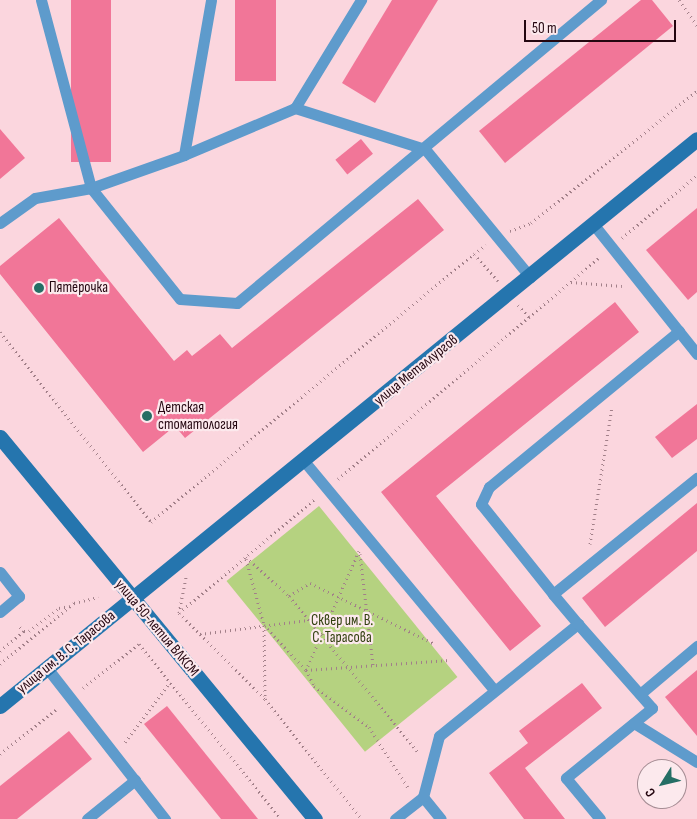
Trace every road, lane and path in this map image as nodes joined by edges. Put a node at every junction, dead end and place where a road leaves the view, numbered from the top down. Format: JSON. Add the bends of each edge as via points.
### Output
{"nodes":[{"id":1,"x":41,"y":0,"type":"edge"},
{"id":2,"x":211,"y":0,"type":"edge"},
{"id":3,"x":360,"y":0,"type":"edge"},
{"id":4,"x":601,"y":0,"type":"edge"},
{"id":5,"x":679,"y":0,"type":"edge"},
{"id":6,"x":697,"y":26,"type":"edge"},
{"id":7,"x":697,"y":91,"type":"edge"},
{"id":8,"x":295,"y":108,"type":"junction"},
{"id":9,"x":697,"y":139,"type":"edge"},
{"id":10,"x":425,"y":149,"type":"junction"},
{"id":11,"x":184,"y":155,"type":"junction"},
{"id":12,"x":697,"y":175,"type":"edge"},
{"id":13,"x":91,"y":188,"type":"junction"},
{"id":14,"x":0,"y":223,"type":"edge"},
{"id":15,"x":594,"y":225,"type":"junction"},
{"id":16,"x":496,"y":236,"type":"junction"},
{"id":17,"x":612,"y":247,"type":"junction"},
{"id":18,"x":530,"y":277,"type":"junction"},
{"id":19,"x":571,"y":282,"type":"junction"},
{"id":20,"x":645,"y":288,"type":"junction"},
{"id":21,"x":509,"y":294,"type":"junction"},
{"id":22,"x":680,"y":331,"type":"junction"},
{"id":23,"x":0,"y":332,"type":"edge"},
{"id":24,"x":697,"y":354,"type":"edge"},
{"id":25,"x":615,"y":384,"type":"junction"},
{"id":26,"x":0,"y":437,"type":"edge"},
{"id":27,"x":304,"y":461,"type":"junction"},
{"id":28,"x":697,"y":478,"type":"edge"},
{"id":29,"x":326,"y":489,"type":"junction"},
{"id":30,"x":366,"y":536,"type":"junction"},
{"id":31,"x":360,"y":549,"type":"junction"},
{"id":32,"x":246,"y":557,"type":"junction"},
{"id":33,"x":586,"y":567,"type":"junction"},
{"id":34,"x":188,"y":571,"type":"dead end"},
{"id":35,"x":0,"y":572,"type":"edge"},
{"id":36,"x":553,"y":594,"type":"junction"},
{"id":37,"x":289,"y":596,"type":"junction"},
{"id":38,"x":98,"y":597,"type":"dead end"},
{"id":39,"x":338,"y":597,"type":"junction"},
{"id":40,"x":132,"y":598,"type":"junction"},
{"id":41,"x":71,"y":606,"type":"junction"},
{"id":42,"x":366,"y":611,"type":"junction"},
{"id":43,"x":0,"y":612,"type":"edge"},
{"id":44,"x":179,"y":613,"type":"junction"},
{"id":45,"x":308,"y":620,"type":"junction"},
{"id":46,"x":578,"y":624,"type":"junction"},
{"id":47,"x":18,"y":625,"type":"dead end"},
{"id":48,"x":264,"y":625,"type":"junction"},
{"id":49,"x":24,"y":631,"type":"junction"},
{"id":50,"x":200,"y":634,"type":"junction"},
{"id":51,"x":322,"y":636,"type":"junction"},
{"id":52,"x":139,"y":644,"type":"dead end"},
{"id":53,"x":438,"y":646,"type":"dead end"},
{"id":54,"x":697,"y":646,"type":"edge"},
{"id":55,"x":0,"y":651,"type":"edge"},
{"id":56,"x":465,"y":658,"type":"junction"},
{"id":57,"x":0,"y":664,"type":"edge"},
{"id":58,"x":373,"y":665,"type":"junction"},
{"id":59,"x":348,"y":667,"type":"junction"},
{"id":60,"x":47,"y":668,"type":"junction"},
{"id":61,"x":306,"y":670,"type":"junction"},
{"id":62,"x":170,"y":682,"type":"junction"},
{"id":63,"x":494,"y":690,"type":"junction"},
{"id":64,"x":640,"y":694,"type":"junction"},
{"id":65,"x":265,"y":699,"type":"junction"},
{"id":66,"x":0,"y":706,"type":"edge"},
{"id":67,"x":634,"y":723,"type":"junction"},
{"id":68,"x":115,"y":755,"type":"junction"},
{"id":69,"x":697,"y":762,"type":"edge"},
{"id":70,"x":431,"y":767,"type":"junction"},
{"id":71,"x":135,"y":780,"type":"junction"},
{"id":72,"x":420,"y":799,"type":"junction"},
{"id":73,"x":87,"y":819,"type":"edge"},
{"id":74,"x":165,"y":819,"type":"edge"},
{"id":75,"x":281,"y":819,"type":"edge"},
{"id":76,"x":315,"y":819,"type":"edge"},
{"id":77,"x":362,"y":819,"type":"edge"},
{"id":78,"x":395,"y":819,"type":"edge"},
{"id":79,"x":441,"y":819,"type":"edge"},
{"id":80,"x":600,"y":819,"type":"edge"}],
"edges":[{"from":1,"to":13,"type":"lane"},
{"from":2,"to":11,"type":"lane"},
{"from":3,"to":8,"type":"lane"},
{"from":4,"to":10,"type":"lane"},
{"from":5,"to":6,"type":"path"},
{"from":7,"to":16,"type":"path","via":[[531,223]]},
{"from":8,"to":10,"type":"lane"},
{"from":8,"to":11,"type":"lane"},
{"from":9,"to":15,"type":"street","name":"улица Металлургов"},
{"from":10,"to":13,"type":"lane","via":[[237,303],[180,299]]},
{"from":10,"to":16,"type":"lane"},
{"from":11,"to":13,"type":"lane"},
{"from":12,"to":17,"type":"path"},
{"from":13,"to":14,"type":"lane","via":[[34,198]]},
{"from":15,"to":17,"type":"lane"},
{"from":15,"to":18,"type":"street","name":"улица Металлургов"},
{"from":16,"to":18,"type":"lane"},
{"from":17,"to":19,"type":"path"},
{"from":17,"to":20,"type":"lane"},
{"from":18,"to":21,"type":"street","name":"улица Металлургов"},
{"from":19,"to":20,"type":"path"},
{"from":19,"to":29,"type":"path"},
{"from":20,"to":22,"type":"lane"},
{"from":21,"to":23,"type":"path","via":[[474,254],[151,522]]},
{"from":21,"to":27,"type":"street","name":"улица Металлургов"},
{"from":22,"to":24,"type":"lane"},
{"from":22,"to":25,"type":"lane"},
{"from":25,"to":33,"type":"path"},
{"from":25,"to":36,"type":"lane","via":[[489,487],[481,504]]},
{"from":26,"to":40,"type":"street","name":"улица 50-летия ВЛКСМ"},
{"from":27,"to":29,"type":"lane"},
{"from":27,"to":40,"type":"street","name":"улица Металлургов"},
{"from":28,"to":33,"type":"lane"},
{"from":29,"to":30,"type":"lane"},
{"from":29,"to":32,"type":"path"},
{"from":30,"to":31,"type":"path"},
{"from":30,"to":56,"type":"lane"},
{"from":31,"to":39,"type":"path"},
{"from":31,"to":42,"type":"path"},
{"from":32,"to":37,"type":"path"},
{"from":32,"to":44,"type":"path"},
{"from":32,"to":48,"type":"path"},
{"from":33,"to":36,"type":"lane"},
{"from":34,"to":44,"type":"path"},
{"from":35,"to":43,"type":"lane","via":[[19,596]]},
{"from":36,"to":46,"type":"lane"},
{"from":37,"to":39,"type":"path","via":[[310,584]]},
{"from":37,"to":45,"type":"path"},
{"from":38,"to":41,"type":"path"},
{"from":39,"to":42,"type":"path"},
{"from":39,"to":51,"type":"path"},
{"from":40,"to":60,"type":"street","name":"улица им. В. С. Тарасова"},
{"from":40,"to":76,"type":"street","name":"улица 50-летия ВЛКСМ"},
{"from":41,"to":49,"type":"path","via":[[59,608],[29,631]]},
{"from":41,"to":57,"type":"path"},
{"from":42,"to":53,"type":"path"},
{"from":42,"to":58,"type":"path"},
{"from":44,"to":50,"type":"path"},
{"from":45,"to":48,"type":"path"},
{"from":45,"to":51,"type":"path"},
{"from":46,"to":63,"type":"lane"},
{"from":46,"to":64,"type":"lane"},
{"from":47,"to":49,"type":"path"},
{"from":48,"to":50,"type":"path"},
{"from":48,"to":61,"type":"path"},
{"from":48,"to":65,"type":"path"},
{"from":49,"to":55,"type":"path"},
{"from":50,"to":65,"type":"path"},
{"from":51,"to":59,"type":"path"},
{"from":51,"to":61,"type":"path"},
{"from":52,"to":62,"type":"path"},
{"from":54,"to":64,"type":"lane"},
{"from":56,"to":58,"type":"path"},
{"from":56,"to":63,"type":"lane"},
{"from":58,"to":59,"type":"path"},
{"from":59,"to":61,"type":"path"},
{"from":59,"to":70,"type":"path"},
{"from":60,"to":66,"type":"street","name":"улица им. В. С. Тарасова"},
{"from":60,"to":68,"type":"lane"},
{"from":61,"to":72,"type":"path","via":[[314,686],[369,727]]},
{"from":62,"to":68,"type":"path"},
{"from":62,"to":75,"type":"path"},
{"from":63,"to":70,"type":"lane","via":[[439,736]]},
{"from":64,"to":67,"type":"lane","via":[[652,708]]},
{"from":65,"to":77,"type":"path"},
{"from":67,"to":69,"type":"lane"},
{"from":67,"to":80,"type":"lane","via":[[566,778]]},
{"from":68,"to":71,"type":"lane"},
{"from":70,"to":72,"type":"lane"},
{"from":71,"to":73,"type":"lane"},
{"from":71,"to":74,"type":"lane"},
{"from":72,"to":78,"type":"lane"},
{"from":72,"to":79,"type":"lane"}]}
